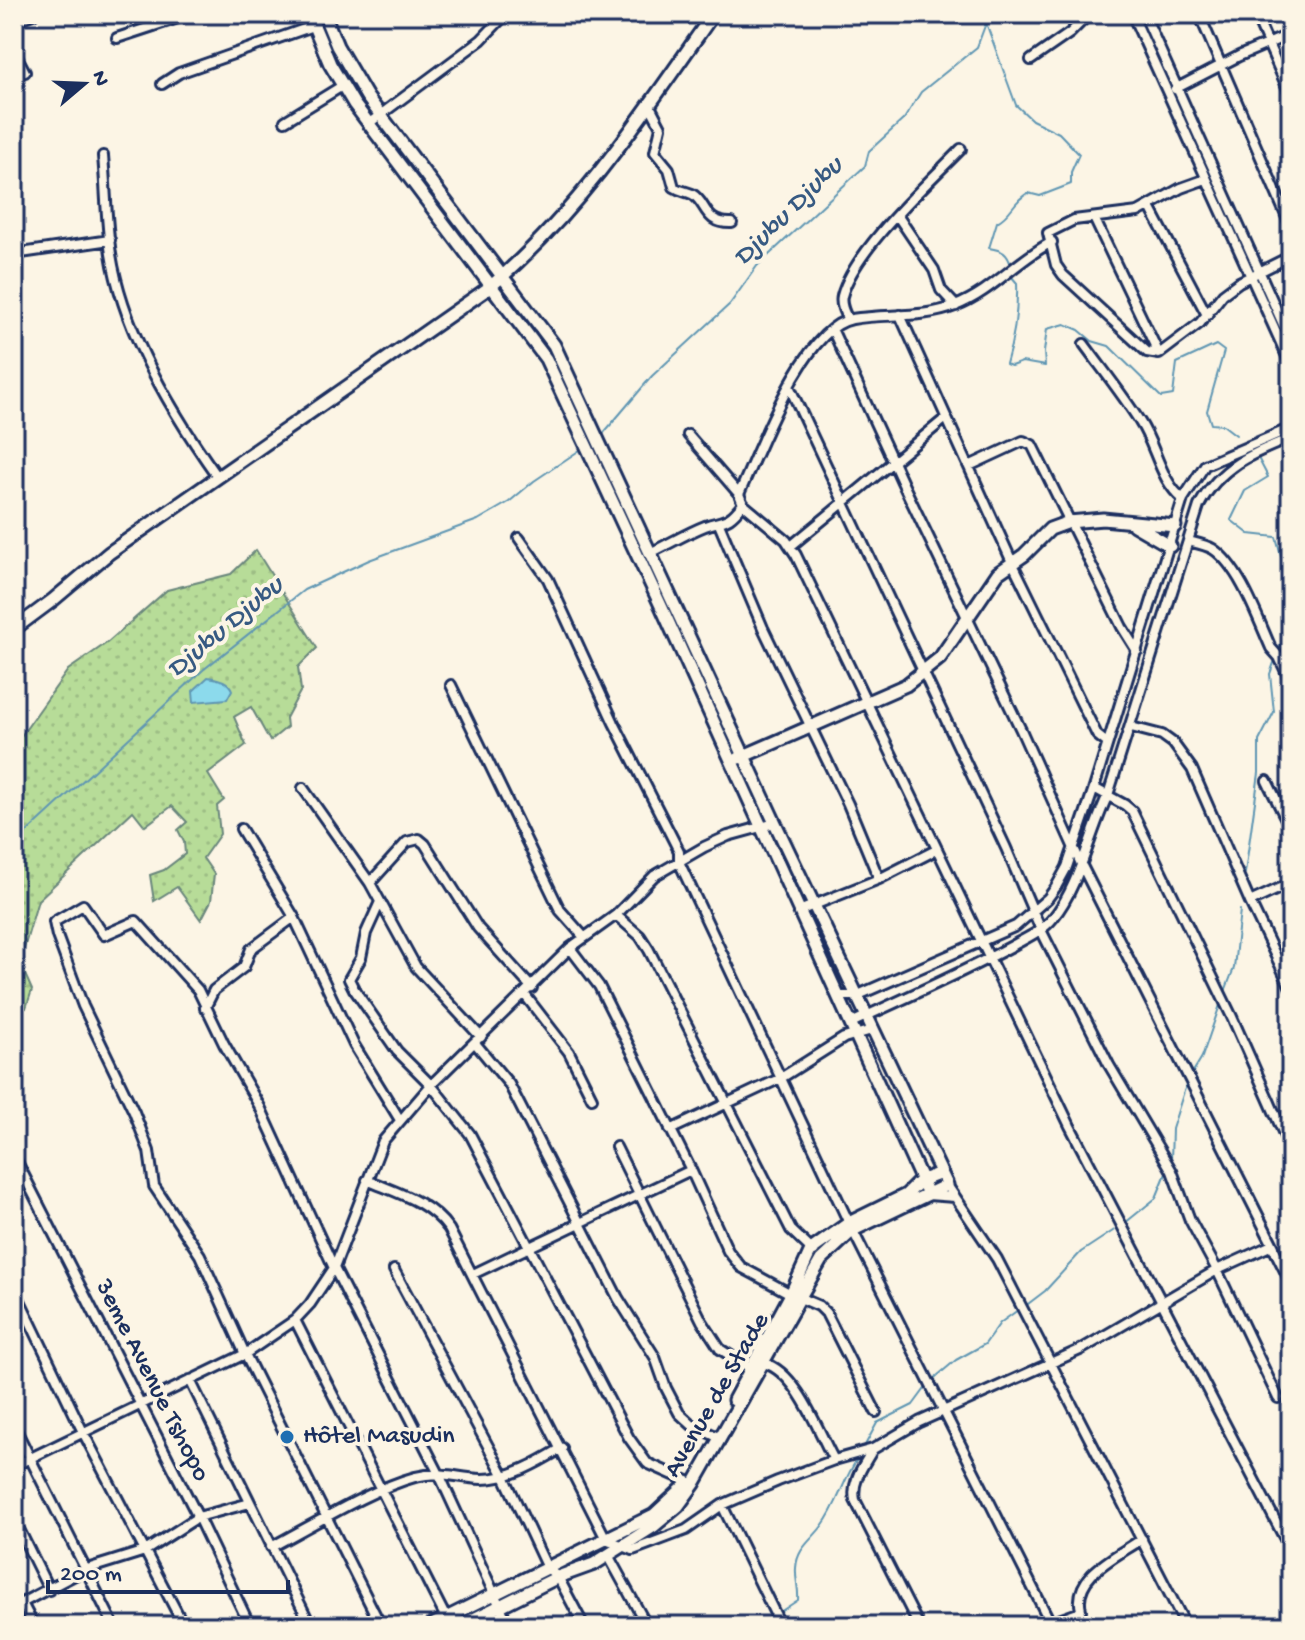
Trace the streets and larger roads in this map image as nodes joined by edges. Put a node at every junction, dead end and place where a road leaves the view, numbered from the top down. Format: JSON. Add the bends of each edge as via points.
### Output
{"nodes":[{"id":1,"x":33,"y":14,"type":"edge"},
{"id":2,"x":190,"y":14,"type":"edge"},
{"id":3,"x":324,"y":14,"type":"edge"},
{"id":4,"x":506,"y":14,"type":"edge"},
{"id":5,"x":713,"y":14,"type":"edge"},
{"id":6,"x":1089,"y":14,"type":"edge"},
{"id":7,"x":1132,"y":14,"type":"edge"},
{"id":8,"x":1144,"y":14,"type":"edge"},
{"id":9,"x":1199,"y":14,"type":"edge"},
{"id":10,"x":1255,"y":14,"type":"edge"},
{"id":11,"x":311,"y":20,"type":"edge"},
{"id":12,"x":14,"y":21,"type":"edge"},
{"id":13,"x":1291,"y":34,"type":"edge"},
{"id":14,"x":117,"y":38,"type":"dead end"},
{"id":15,"x":1268,"y":43,"type":"junction"},
{"id":16,"x":14,"y":51,"type":"edge"},
{"id":17,"x":1031,"y":60,"type":"dead end"},
{"id":18,"x":1219,"y":66,"type":"junction"},
{"id":19,"x":25,"y":72,"type":"dead end"},
{"id":20,"x":162,"y":84,"type":"dead end"},
{"id":21,"x":342,"y":86,"type":"junction"},
{"id":22,"x":1178,"y":88,"type":"junction"},
{"id":23,"x":1167,"y":92,"type":"junction"},
{"id":24,"x":1291,"y":96,"type":"edge"},
{"id":25,"x":649,"y":104,"type":"junction"},
{"id":26,"x":380,"y":115,"type":"junction"},
{"id":27,"x":285,"y":121,"type":"dead end"},
{"id":28,"x":368,"y":124,"type":"junction"},
{"id":29,"x":961,"y":149,"type":"dead end"},
{"id":30,"x":103,"y":156,"type":"dead end"},
{"id":31,"x":1206,"y":179,"type":"junction"},
{"id":32,"x":1150,"y":207,"type":"junction"},
{"id":33,"x":897,"y":215,"type":"junction"},
{"id":34,"x":1094,"y":218,"type":"junction"},
{"id":35,"x":732,"y":223,"type":"dead end"},
{"id":36,"x":1291,"y":227,"type":"edge"},
{"id":37,"x":110,"y":240,"type":"junction"},
{"id":38,"x":1052,"y":242,"type":"junction"},
{"id":39,"x":14,"y":254,"type":"edge"},
{"id":40,"x":1291,"y":256,"type":"edge"},
{"id":41,"x":1255,"y":272,"type":"junction"},
{"id":42,"x":502,"y":277,"type":"junction"},
{"id":43,"x":490,"y":287,"type":"junction"},
{"id":44,"x":956,"y":306,"type":"junction"},
{"id":45,"x":900,"y":315,"type":"junction"},
{"id":46,"x":1207,"y":315,"type":"junction"},
{"id":47,"x":848,"y":320,"type":"junction"},
{"id":48,"x":832,"y":329,"type":"junction"},
{"id":49,"x":1291,"y":342,"type":"edge"},
{"id":50,"x":1084,"y":344,"type":"dead end"},
{"id":51,"x":1159,"y":354,"type":"junction"},
{"id":52,"x":1291,"y":365,"type":"edge"},
{"id":53,"x":789,"y":386,"type":"junction"},
{"id":54,"x":946,"y":418,"type":"junction"},
{"id":55,"x":1291,"y":428,"type":"edge"},
{"id":56,"x":688,"y":435,"type":"dead end"},
{"id":57,"x":1291,"y":438,"type":"edge"},
{"id":58,"x":601,"y":444,"type":"junction"},
{"id":59,"x":588,"y":451,"type":"junction"},
{"id":60,"x":893,"y":462,"type":"junction"},
{"id":61,"x":969,"y":466,"type":"junction"},
{"id":62,"x":217,"y":476,"type":"junction"},
{"id":63,"x":741,"y":499,"type":"junction"},
{"id":64,"x":1183,"y":499,"type":"junction"},
{"id":65,"x":842,"y":503,"type":"junction"},
{"id":66,"x":1069,"y":522,"type":"junction"},
{"id":67,"x":1130,"y":523,"type":"junction"},
{"id":68,"x":719,"y":524,"type":"junction"},
{"id":69,"x":1175,"y":526,"type":"junction"},
{"id":70,"x":519,"y":538,"type":"dead end"},
{"id":71,"x":1188,"y":541,"type":"junction"},
{"id":72,"x":791,"y":546,"type":"junction"},
{"id":73,"x":1170,"y":546,"type":"junction"},
{"id":74,"x":652,"y":552,"type":"junction"},
{"id":75,"x":1012,"y":562,"type":"junction"},
{"id":76,"x":967,"y":614,"type":"junction"},
{"id":77,"x":14,"y":629,"type":"edge"},
{"id":78,"x":1137,"y":651,"type":"junction"},
{"id":79,"x":924,"y":672,"type":"junction"},
{"id":80,"x":1291,"y":682,"type":"edge"},
{"id":81,"x":451,"y":685,"type":"dead end"},
{"id":82,"x":867,"y":703,"type":"junction"},
{"id":83,"x":1131,"y":727,"type":"junction"},
{"id":84,"x":810,"y":728,"type":"junction"},
{"id":85,"x":1107,"y":743,"type":"junction"},
{"id":86,"x":745,"y":756,"type":"junction"},
{"id":87,"x":732,"y":762,"type":"junction"},
{"id":88,"x":1267,"y":781,"type":"dead end"},
{"id":89,"x":303,"y":788,"type":"dead end"},
{"id":90,"x":1094,"y":788,"type":"junction"},
{"id":91,"x":1108,"y":795,"type":"junction"},
{"id":92,"x":775,"y":823,"type":"junction"},
{"id":93,"x":761,"y":828,"type":"junction"},
{"id":94,"x":241,"y":829,"type":"dead end"},
{"id":95,"x":1291,"y":829,"type":"edge"},
{"id":96,"x":1074,"y":845,"type":"junction"},
{"id":97,"x":936,"y":850,"type":"junction"},
{"id":98,"x":679,"y":862,"type":"junction"},
{"id":99,"x":1081,"y":864,"type":"junction"},
{"id":100,"x":879,"y":879,"type":"junction"},
{"id":101,"x":370,"y":883,"type":"junction"},
{"id":102,"x":1291,"y":883,"type":"edge"},
{"id":103,"x":380,"y":902,"type":"junction"},
{"id":104,"x":1250,"y":902,"type":"junction"},
{"id":105,"x":814,"y":905,"type":"junction"},
{"id":106,"x":799,"y":911,"type":"junction"},
{"id":107,"x":1034,"y":912,"type":"junction"},
{"id":108,"x":616,"y":915,"type":"junction"},
{"id":109,"x":294,"y":917,"type":"junction"},
{"id":110,"x":1041,"y":930,"type":"junction"},
{"id":111,"x":583,"y":936,"type":"junction"},
{"id":112,"x":980,"y":942,"type":"junction"},
{"id":113,"x":570,"y":948,"type":"junction"},
{"id":114,"x":989,"y":959,"type":"junction"},
{"id":115,"x":1291,"y":988,"type":"edge"},
{"id":116,"x":529,"y":991,"type":"junction"},
{"id":117,"x":839,"y":996,"type":"junction"},
{"id":118,"x":856,"y":996,"type":"junction"},
{"id":119,"x":205,"y":1008,"type":"junction"},
{"id":120,"x":866,"y":1016,"type":"junction"},
{"id":121,"x":853,"y":1029,"type":"junction"},
{"id":122,"x":872,"y":1030,"type":"junction"},
{"id":123,"x":478,"y":1040,"type":"junction"},
{"id":124,"x":781,"y":1078,"type":"junction"},
{"id":125,"x":431,"y":1085,"type":"junction"},
{"id":126,"x":592,"y":1098,"type":"dead end"},
{"id":127,"x":728,"y":1103,"type":"junction"},
{"id":128,"x":400,"y":1120,"type":"junction"},
{"id":129,"x":670,"y":1130,"type":"junction"},
{"id":130,"x":616,"y":1147,"type":"dead end"},
{"id":131,"x":1291,"y":1150,"type":"edge"},
{"id":132,"x":14,"y":1156,"type":"edge"},
{"id":133,"x":691,"y":1170,"type":"junction"},
{"id":134,"x":941,"y":1173,"type":"junction"},
{"id":135,"x":367,"y":1180,"type":"junction"},
{"id":136,"x":920,"y":1181,"type":"junction"},
{"id":137,"x":947,"y":1185,"type":"junction"},
{"id":138,"x":928,"y":1194,"type":"junction"},
{"id":139,"x":639,"y":1195,"type":"junction"},
{"id":140,"x":955,"y":1197,"type":"junction"},
{"id":141,"x":580,"y":1223,"type":"junction"},
{"id":142,"x":851,"y":1226,"type":"junction"},
{"id":143,"x":1272,"y":1245,"type":"junction"},
{"id":144,"x":530,"y":1248,"type":"junction"},
{"id":145,"x":811,"y":1250,"type":"junction"},
{"id":146,"x":821,"y":1260,"type":"junction"},
{"id":147,"x":334,"y":1268,"type":"junction"},
{"id":148,"x":394,"y":1270,"type":"dead end"},
{"id":149,"x":1217,"y":1270,"type":"junction"},
{"id":150,"x":473,"y":1274,"type":"junction"},
{"id":151,"x":1291,"y":1283,"type":"edge"},
{"id":152,"x":14,"y":1288,"type":"edge"},
{"id":153,"x":795,"y":1296,"type":"junction"},
{"id":154,"x":1163,"y":1300,"type":"junction"},
{"id":155,"x":295,"y":1320,"type":"junction"},
{"id":156,"x":245,"y":1354,"type":"junction"},
{"id":157,"x":764,"y":1363,"type":"junction"},
{"id":158,"x":1050,"y":1364,"type":"junction"},
{"id":159,"x":751,"y":1369,"type":"junction"},
{"id":160,"x":190,"y":1380,"type":"junction"},
{"id":161,"x":1278,"y":1398,"type":"dead end"},
{"id":162,"x":140,"y":1405,"type":"junction"},
{"id":163,"x":945,"y":1410,"type":"junction"},
{"id":164,"x":876,"y":1412,"type":"dead end"},
{"id":165,"x":14,"y":1426,"type":"edge"},
{"id":166,"x":83,"y":1432,"type":"junction"},
{"id":167,"x":717,"y":1436,"type":"junction"},
{"id":168,"x":562,"y":1448,"type":"junction"},
{"id":169,"x":873,"y":1449,"type":"junction"},
{"id":170,"x":30,"y":1459,"type":"junction"},
{"id":171,"x":834,"y":1460,"type":"junction"},
{"id":172,"x":14,"y":1466,"type":"edge"},
{"id":173,"x":438,"y":1472,"type":"junction"},
{"id":174,"x":504,"y":1476,"type":"junction"},
{"id":175,"x":692,"y":1484,"type":"junction"},
{"id":176,"x":382,"y":1491,"type":"junction"},
{"id":177,"x":250,"y":1503,"type":"junction"},
{"id":178,"x":722,"y":1505,"type":"junction"},
{"id":179,"x":198,"y":1517,"type":"junction"},
{"id":180,"x":328,"y":1517,"type":"junction"},
{"id":181,"x":14,"y":1519,"type":"edge"},
{"id":182,"x":606,"y":1539,"type":"junction"},
{"id":183,"x":1142,"y":1539,"type":"junction"},
{"id":184,"x":622,"y":1546,"type":"junction"},
{"id":185,"x":271,"y":1547,"type":"junction"},
{"id":186,"x":145,"y":1551,"type":"junction"},
{"id":187,"x":608,"y":1555,"type":"junction"},
{"id":188,"x":1291,"y":1556,"type":"edge"},
{"id":189,"x":547,"y":1568,"type":"junction"},
{"id":190,"x":84,"y":1570,"type":"junction"},
{"id":191,"x":558,"y":1577,"type":"junction"},
{"id":192,"x":49,"y":1590,"type":"junction"},
{"id":193,"x":494,"y":1595,"type":"junction"},
{"id":194,"x":18,"y":1605,"type":"edge"},
{"id":195,"x":500,"y":1608,"type":"junction"},
{"id":196,"x":446,"y":1622,"type":"edge"},
{"id":197,"x":1051,"y":1624,"type":"edge"},
{"id":198,"x":34,"y":1626,"type":"edge"},
{"id":199,"x":114,"y":1626,"type":"edge"},
{"id":200,"x":184,"y":1626,"type":"edge"},
{"id":201,"x":250,"y":1626,"type":"edge"},
{"id":202,"x":311,"y":1626,"type":"edge"},
{"id":203,"x":381,"y":1626,"type":"edge"},
{"id":204,"x":430,"y":1626,"type":"edge"},
{"id":205,"x":460,"y":1626,"type":"edge"},
{"id":206,"x":509,"y":1626,"type":"edge"},
{"id":207,"x":584,"y":1626,"type":"edge"},
{"id":208,"x":647,"y":1626,"type":"edge"},
{"id":209,"x":781,"y":1626,"type":"edge"},
{"id":210,"x":919,"y":1626,"type":"edge"},
{"id":211,"x":1186,"y":1626,"type":"edge"}],
"edges":[{"from":1,"to":12,"type":"street"},
{"from":2,"to":14,"type":"street"},
{"from":3,"to":26,"type":"street","via":[[352,74]]},
{"from":4,"to":26,"type":"street","via":[[481,40]]},
{"from":5,"to":25,"type":"street"},
{"from":6,"to":17,"type":"street"},
{"from":7,"to":23,"type":"street"},
{"from":8,"to":22,"type":"street"},
{"from":9,"to":18,"type":"street"},
{"from":10,"to":15,"type":"street"},
{"from":11,"to":20,"type":"street"},
{"from":11,"to":21,"type":"street"},
{"from":13,"to":15,"type":"street"},
{"from":15,"to":18,"type":"street"},
{"from":15,"to":24,"type":"street"},
{"from":16,"to":19,"type":"street"},
{"from":18,"to":22,"type":"street"},
{"from":18,"to":36,"type":"street"},
{"from":21,"to":27,"type":"street"},
{"from":21,"to":28,"type":"street"},
{"from":22,"to":23,"type":"street"},
{"from":22,"to":41,"type":"street"},
{"from":23,"to":31,"type":"street"},
{"from":25,"to":35,"type":"street","via":[[661,127],[655,152],[669,169],[674,187],[692,194],[715,220]]},
{"from":25,"to":42,"type":"street","via":[[572,206]]},
{"from":26,"to":28,"type":"street"},
{"from":26,"to":42,"type":"street"},
{"from":28,"to":43,"type":"street"},
{"from":29,"to":33,"type":"street"},
{"from":30,"to":37,"type":"street"},
{"from":31,"to":32,"type":"street"},
{"from":31,"to":41,"type":"street"},
{"from":32,"to":34,"type":"street"},
{"from":32,"to":46,"type":"street"},
{"from":33,"to":44,"type":"street"},
{"from":33,"to":47,"type":"street","via":[[865,252],[847,285],[841,304]]},
{"from":34,"to":38,"type":"street","via":[[1048,233]]},
{"from":34,"to":51,"type":"street"},
{"from":37,"to":39,"type":"street"},
{"from":37,"to":62,"type":"street","via":[[122,296],[141,345],[178,421]]},
{"from":38,"to":44,"type":"street"},
{"from":38,"to":51,"type":"street","via":[[1063,275],[1147,352]]},
{"from":40,"to":41,"type":"street"},
{"from":41,"to":46,"type":"street","via":[[1223,294]]},
{"from":41,"to":49,"type":"street"},
{"from":41,"to":52,"type":"street"},
{"from":42,"to":43,"type":"street"},
{"from":42,"to":58,"type":"street","via":[[554,345]]},
{"from":43,"to":59,"type":"street","via":[[546,359]]},
{"from":43,"to":62,"type":"street"},
{"from":44,"to":45,"type":"street"},
{"from":45,"to":47,"type":"street"},
{"from":45,"to":54,"type":"street"},
{"from":46,"to":51,"type":"street"},
{"from":47,"to":48,"type":"street"},
{"from":48,"to":53,"type":"street","via":[[808,352]]},
{"from":48,"to":60,"type":"street"},
{"from":50,"to":64,"type":"street","via":[[1140,422],[1170,487]]},
{"from":53,"to":63,"type":"street"},
{"from":53,"to":65,"type":"street"},
{"from":54,"to":60,"type":"street"},
{"from":54,"to":61,"type":"street"},
{"from":55,"to":64,"type":"street","via":[[1205,465]]},
{"from":56,"to":63,"type":"street"},
{"from":57,"to":71,"type":"street","via":[[1237,461],[1220,475],[1199,506]]},
{"from":58,"to":59,"type":"street"},
{"from":58,"to":74,"type":"street"},
{"from":59,"to":87,"type":"street"},
{"from":60,"to":65,"type":"street"},
{"from":60,"to":76,"type":"street"},
{"from":61,"to":66,"type":"street","via":[[1028,442]]},
{"from":61,"to":75,"type":"street"},
{"from":62,"to":77,"type":"street","via":[[95,562]]},
{"from":63,"to":68,"type":"street","via":[[729,519]]},
{"from":63,"to":72,"type":"street"},
{"from":64,"to":69,"type":"street"},
{"from":65,"to":72,"type":"street"},
{"from":65,"to":79,"type":"street"},
{"from":66,"to":67,"type":"street"},
{"from":66,"to":75,"type":"street","via":[[1050,529]]},
{"from":66,"to":78,"type":"street"},
{"from":67,"to":69,"type":"street"},
{"from":67,"to":73,"type":"street"},
{"from":68,"to":74,"type":"street"},
{"from":68,"to":84,"type":"street"},
{"from":69,"to":73,"type":"street"},
{"from":70,"to":98,"type":"street","via":[[548,579],[679,851]]},
{"from":71,"to":80,"type":"street","via":[[1211,548],[1238,578]]},
{"from":71,"to":83,"type":"street"},
{"from":72,"to":82,"type":"street"},
{"from":73,"to":78,"type":"street"},
{"from":74,"to":86,"type":"street"},
{"from":75,"to":76,"type":"street"},
{"from":75,"to":85,"type":"street","via":[[1097,735]]},
{"from":76,"to":79,"type":"street","via":[[940,658]]},
{"from":76,"to":96,"type":"street"},
{"from":78,"to":85,"type":"street"},
{"from":79,"to":82,"type":"street"},
{"from":79,"to":107,"type":"street"},
{"from":81,"to":111,"type":"street","via":[[560,910]]},
{"from":82,"to":84,"type":"street"},
{"from":82,"to":97,"type":"street"},
{"from":83,"to":91,"type":"street"},
{"from":83,"to":104,"type":"street","via":[[1162,735],[1184,757]]},
{"from":84,"to":86,"type":"street"},
{"from":84,"to":100,"type":"street"},
{"from":85,"to":90,"type":"street"},
{"from":86,"to":87,"type":"street"},
{"from":86,"to":92,"type":"street"},
{"from":87,"to":93,"type":"street"},
{"from":88,"to":95,"type":"street"},
{"from":89,"to":101,"type":"street"},
{"from":90,"to":91,"type":"street"},
{"from":90,"to":96,"type":"street"},
{"from":91,"to":99,"type":"street"},
{"from":91,"to":131,"type":"street","via":[[1132,811]]},
{"from":92,"to":93,"type":"street"},
{"from":92,"to":105,"type":"street"},
{"from":93,"to":98,"type":"street","via":[[728,836]]},
{"from":93,"to":106,"type":"street"},
{"from":94,"to":109,"type":"street"},
{"from":96,"to":99,"type":"street"},
{"from":96,"to":107,"type":"street","via":[[1056,887]]},
{"from":97,"to":100,"type":"street"},
{"from":97,"to":112,"type":"street"},
{"from":98,"to":108,"type":"street","via":[[654,876]]},
{"from":98,"to":124,"type":"street"},
{"from":99,"to":110,"type":"street","via":[[1054,918]]},
{"from":99,"to":143,"type":"street"},
{"from":100,"to":105,"type":"street"},
{"from":101,"to":103,"type":"street"},
{"from":101,"to":116,"type":"street","via":[[407,842],[419,839],[478,928]]},
{"from":102,"to":104,"type":"street"},
{"from":103,"to":123,"type":"street","via":[[416,967]]},
{"from":103,"to":125,"type":"street","via":[[349,979],[397,1051]]},
{"from":104,"to":115,"type":"street"},
{"from":105,"to":106,"type":"street"},
{"from":105,"to":118,"type":"street"},
{"from":106,"to":117,"type":"street"},
{"from":107,"to":110,"type":"street"},
{"from":107,"to":112,"type":"street"},
{"from":108,"to":111,"type":"street"},
{"from":108,"to":127,"type":"street","via":[[649,950]]},
{"from":109,"to":119,"type":"street","via":[[251,949],[244,967],[214,990]]},
{"from":109,"to":128,"type":"street","via":[[354,1045]]},
{"from":110,"to":114,"type":"street"},
{"from":110,"to":149,"type":"street","via":[[1109,1065],[1169,1167]]},
{"from":111,"to":113,"type":"street"},
{"from":112,"to":114,"type":"street"},
{"from":112,"to":118,"type":"street"},
{"from":113,"to":116,"type":"street"},
{"from":113,"to":129,"type":"street","via":[[599,986]]},
{"from":114,"to":120,"type":"street"},
{"from":114,"to":154,"type":"street"},
{"from":116,"to":123,"type":"street"},
{"from":116,"to":126,"type":"street"},
{"from":117,"to":118,"type":"street"},
{"from":117,"to":121,"type":"street"},
{"from":118,"to":120,"type":"street"},
{"from":119,"to":147,"type":"street","via":[[260,1107]]},
{"from":119,"to":156,"type":"street","via":[[198,990],[136,921],[104,935],[83,905],[54,922],[83,1006],[149,1151],[154,1186],[200,1255]]},
{"from":120,"to":121,"type":"street"},
{"from":120,"to":122,"type":"street"},
{"from":121,"to":122,"type":"street"},
{"from":121,"to":124,"type":"street"},
{"from":121,"to":136,"type":"street"},
{"from":122,"to":134,"type":"street"},
{"from":123,"to":125,"type":"street"},
{"from":123,"to":141,"type":"street","via":[[509,1084]]},
{"from":124,"to":127,"type":"street"},
{"from":124,"to":142,"type":"street"},
{"from":125,"to":128,"type":"street"},
{"from":125,"to":144,"type":"street","via":[[470,1134]]},
{"from":127,"to":129,"type":"street"},
{"from":127,"to":145,"type":"street","via":[[791,1230]]},
{"from":128,"to":135,"type":"street","via":[[383,1141]]},
{"from":129,"to":133,"type":"street"},
{"from":130,"to":139,"type":"street"},
{"from":132,"to":162,"type":"street","name":"3eme Avenue Tshopo"},
{"from":133,"to":139,"type":"street"},
{"from":133,"to":153,"type":"street","via":[[728,1251],[741,1267]]},
{"from":134,"to":136,"type":"street"},
{"from":134,"to":137,"type":"street"},
{"from":135,"to":147,"type":"street"},
{"from":135,"to":150,"type":"street","via":[[441,1217]]},
{"from":136,"to":138,"type":"street"},
{"from":136,"to":142,"type":"street","via":[[906,1195]]},
{"from":137,"to":138,"type":"street","name":"Avenue de Stade"},
{"from":137,"to":140,"type":"street"},
{"from":138,"to":140,"type":"street"},
{"from":138,"to":142,"type":"street","name":"Avenue de Stade"},
{"from":139,"to":141,"type":"street"},
{"from":139,"to":159,"type":"street","via":[[711,1336],[720,1349]]},
{"from":140,"to":158,"type":"street","via":[[990,1246]]},
{"from":141,"to":144,"type":"street"},
{"from":141,"to":167,"type":"street","via":[[655,1357],[679,1413]]},
{"from":142,"to":145,"type":"street"},
{"from":142,"to":146,"type":"street","name":"Avenue de Stade"},
{"from":142,"to":163,"type":"street"},
{"from":143,"to":149,"type":"street"},
{"from":143,"to":151,"type":"street"},
{"from":144,"to":150,"type":"street"},
{"from":144,"to":175,"type":"street","via":[[629,1438],[647,1463]]},
{"from":145,"to":146,"type":"street"},
{"from":145,"to":153,"type":"street"},
{"from":146,"to":153,"type":"street","name":"Avenue de Stade"},
{"from":147,"to":155,"type":"street"},
{"from":147,"to":173,"type":"street"},
{"from":148,"to":174,"type":"street"},
{"from":149,"to":154,"type":"street"},
{"from":149,"to":161,"type":"street"},
{"from":150,"to":168,"type":"street"},
{"from":152,"to":166,"type":"street"},
{"from":153,"to":157,"type":"street","name":"Avenue de Stade"},
{"from":153,"to":159,"type":"street"},
{"from":153,"to":164,"type":"street","via":[[826,1313]]},
{"from":154,"to":158,"type":"street"},
{"from":154,"to":188,"type":"street"},
{"from":155,"to":156,"type":"street"},
{"from":155,"to":176,"type":"street"},
{"from":156,"to":160,"type":"street"},
{"from":156,"to":180,"type":"street"},
{"from":157,"to":159,"type":"street"},
{"from":157,"to":167,"type":"street","name":"Avenue de Stade"},
{"from":157,"to":171,"type":"street","via":[[790,1380]]},
{"from":158,"to":163,"type":"street"},
{"from":158,"to":183,"type":"street"},
{"from":159,"to":167,"type":"street"},
{"from":160,"to":162,"type":"street"},
{"from":160,"to":177,"type":"street"},
{"from":162,"to":166,"type":"street"},
{"from":162,"to":179,"type":"street","name":"3eme Avenue Tshopo"},
{"from":163,"to":169,"type":"street"},
{"from":163,"to":197,"type":"street"},
{"from":165,"to":170,"type":"street"},
{"from":166,"to":170,"type":"street"},
{"from":166,"to":186,"type":"street"},
{"from":167,"to":175,"type":"street","name":"Avenue de Stade"},
{"from":168,"to":174,"type":"street"},
{"from":168,"to":182,"type":"street"},
{"from":169,"to":171,"type":"street"},
{"from":169,"to":210,"type":"street","via":[[858,1475],[855,1500]]},
{"from":170,"to":172,"type":"street"},
{"from":170,"to":190,"type":"street"},
{"from":171,"to":178,"type":"street"},
{"from":173,"to":174,"type":"street","via":[[486,1479]]},
{"from":173,"to":176,"type":"street"},
{"from":173,"to":193,"type":"street"},
{"from":174,"to":189,"type":"street"},
{"from":175,"to":182,"type":"street","via":[[654,1515]]},
{"from":175,"to":184,"type":"street","name":"Avenue de Stade","via":[[678,1506]]},
{"from":176,"to":180,"type":"street"},
{"from":176,"to":196,"type":"street"},
{"from":177,"to":179,"type":"street"},
{"from":177,"to":185,"type":"street"},
{"from":178,"to":184,"type":"street","via":[[686,1530],[647,1546]]},
{"from":178,"to":209,"type":"street"},
{"from":179,"to":186,"type":"street"},
{"from":179,"to":201,"type":"street","name":"3eme Avenue Tshopo"},
{"from":180,"to":185,"type":"street"},
{"from":180,"to":203,"type":"street"},
{"from":181,"to":192,"type":"street"},
{"from":182,"to":184,"type":"street"},
{"from":182,"to":189,"type":"street"},
{"from":183,"to":197,"type":"street","via":[[1087,1578],[1078,1613]]},
{"from":183,"to":211,"type":"street"},
{"from":184,"to":187,"type":"street","name":"Avenue de Stade"},
{"from":185,"to":202,"type":"street"},
{"from":186,"to":190,"type":"street"},
{"from":186,"to":200,"type":"street"},
{"from":187,"to":191,"type":"street","name":"Avenue de Stade"},
{"from":187,"to":208,"type":"street"},
{"from":189,"to":191,"type":"street"},
{"from":189,"to":193,"type":"street"},
{"from":190,"to":192,"type":"street"},
{"from":190,"to":199,"type":"street"},
{"from":191,"to":195,"type":"street","name":"Avenue de Stade"},
{"from":191,"to":207,"type":"street"},
{"from":192,"to":194,"type":"street"},
{"from":193,"to":195,"type":"street"},
{"from":193,"to":196,"type":"street"},
{"from":194,"to":198,"type":"street"},
{"from":195,"to":205,"type":"street","name":"Avenue de Stade"},
{"from":195,"to":206,"type":"street"},
{"from":196,"to":204,"type":"street"}]}
